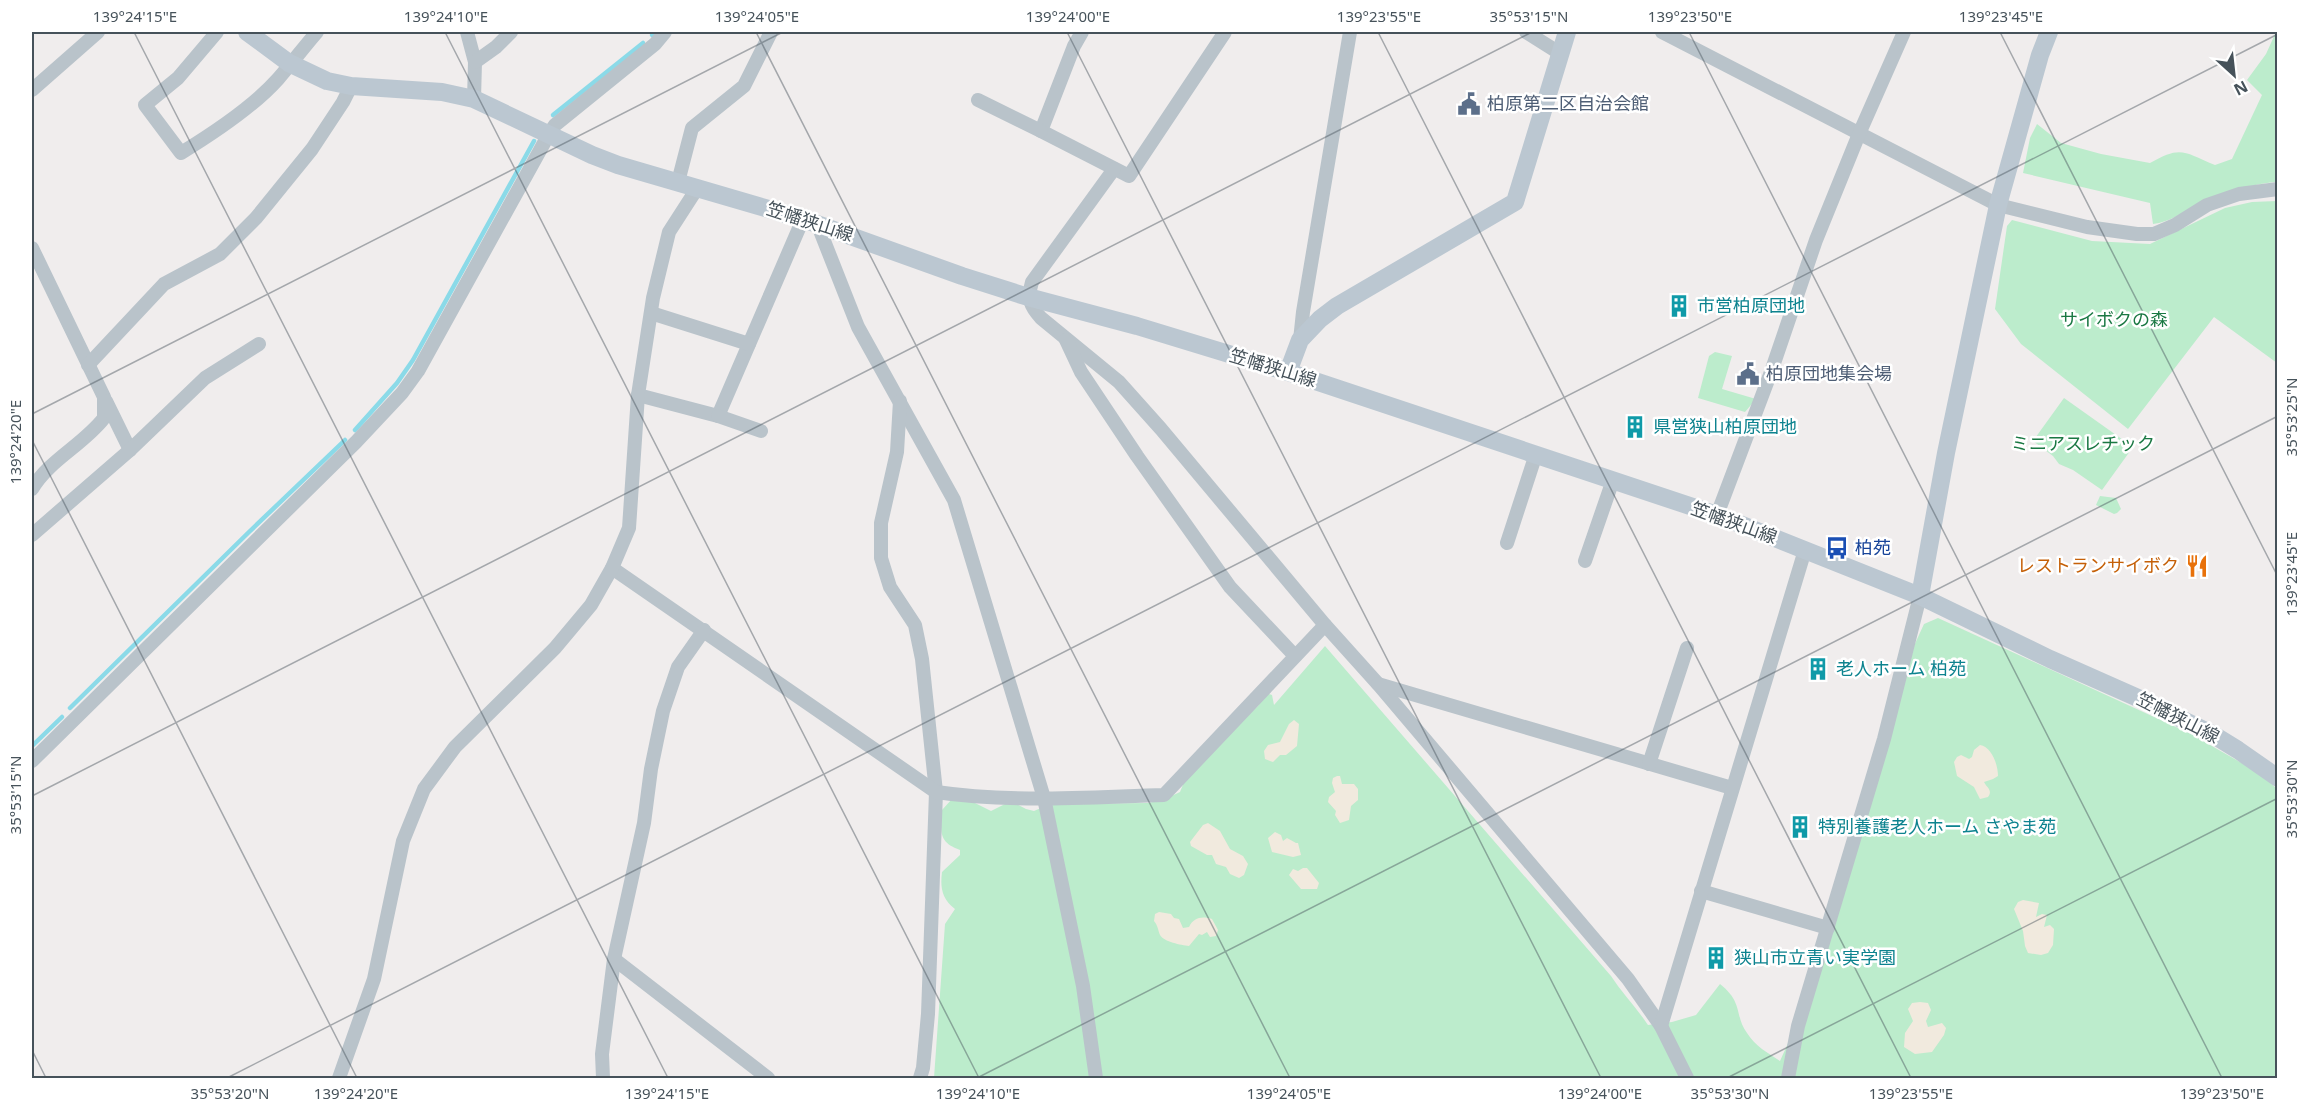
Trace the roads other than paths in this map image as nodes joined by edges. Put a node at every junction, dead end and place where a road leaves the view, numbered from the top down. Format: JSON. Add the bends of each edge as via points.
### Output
{"nodes":[{"id":1,"x":98,"y":32,"type":"edge"},
{"id":2,"x":217,"y":32,"type":"edge"},
{"id":3,"x":247,"y":32,"type":"edge"},
{"id":4,"x":318,"y":32,"type":"edge"},
{"id":5,"x":467,"y":32,"type":"edge"},
{"id":6,"x":511,"y":32,"type":"edge"},
{"id":7,"x":665,"y":32,"type":"edge"},
{"id":8,"x":771,"y":32,"type":"edge"},
{"id":9,"x":1082,"y":32,"type":"edge"},
{"id":10,"x":1225,"y":32,"type":"edge"},
{"id":11,"x":1350,"y":32,"type":"edge"},
{"id":12,"x":1526,"y":32,"type":"edge"},
{"id":13,"x":1567,"y":32,"type":"edge"},
{"id":14,"x":1662,"y":32,"type":"edge"},
{"id":15,"x":1904,"y":32,"type":"edge"},
{"id":16,"x":2049,"y":32,"type":"edge"},
{"id":17,"x":1561,"y":54,"type":"junction"},
{"id":18,"x":475,"y":62,"type":"junction"},
{"id":19,"x":289,"y":63,"type":"junction"},
{"id":20,"x":351,"y":86,"type":"junction"},
{"id":21,"x":32,"y":90,"type":"edge"},
{"id":22,"x":474,"y":99,"type":"junction"},
{"id":23,"x":978,"y":100,"type":"dead end"},
{"id":24,"x":1041,"y":130,"type":"junction"},
{"id":25,"x":549,"y":134,"type":"junction"},
{"id":26,"x":1858,"y":134,"type":"junction"},
{"id":27,"x":1114,"y":170,"type":"junction"},
{"id":28,"x":678,"y":182,"type":"junction"},
{"id":29,"x":698,"y":187,"type":"junction"},
{"id":30,"x":2277,"y":189,"type":"edge"},
{"id":31,"x":1998,"y":205,"type":"junction"},
{"id":32,"x":810,"y":221,"type":"junction"},
{"id":33,"x":32,"y":248,"type":"edge"},
{"id":34,"x":1028,"y":297,"type":"junction"},
{"id":35,"x":651,"y":312,"type":"junction"},
{"id":36,"x":1063,"y":336,"type":"junction"},
{"id":37,"x":1300,"y":340,"type":"junction"},
{"id":38,"x":259,"y":344,"type":"dead end"},
{"id":39,"x":749,"y":344,"type":"junction"},
{"id":40,"x":88,"y":365,"type":"junction"},
{"id":41,"x":1288,"y":372,"type":"junction"},
{"id":42,"x":638,"y":395,"type":"junction"},
{"id":43,"x":104,"y":397,"type":"junction"},
{"id":44,"x":900,"y":401,"type":"junction"},
{"id":45,"x":718,"y":416,"type":"junction"},
{"id":46,"x":761,"y":431,"type":"dead end"},
{"id":47,"x":130,"y":450,"type":"junction"},
{"id":48,"x":1536,"y":454,"type":"junction"},
{"id":49,"x":1613,"y":480,"type":"junction"},
{"id":50,"x":32,"y":489,"type":"edge"},
{"id":51,"x":1717,"y":515,"type":"junction"},
{"id":52,"x":32,"y":535,"type":"edge"},
{"id":53,"x":1508,"y":543,"type":"dead end"},
{"id":54,"x":1805,"y":550,"type":"junction"},
{"id":55,"x":1585,"y":561,"type":"dead end"},
{"id":56,"x":612,"y":568,"type":"junction"},
{"id":57,"x":1920,"y":596,"type":"junction"},
{"id":58,"x":1325,"y":625,"type":"junction"},
{"id":59,"x":704,"y":630,"type":"junction"},
{"id":60,"x":1687,"y":648,"type":"dead end"},
{"id":61,"x":1295,"y":656,"type":"junction"},
{"id":62,"x":1378,"y":684,"type":"junction"},
{"id":63,"x":32,"y":761,"type":"edge"},
{"id":64,"x":1649,"y":764,"type":"junction"},
{"id":65,"x":2277,"y":778,"type":"edge"},
{"id":66,"x":1732,"y":788,"type":"junction"},
{"id":67,"x":936,"y":792,"type":"junction"},
{"id":68,"x":1044,"y":798,"type":"junction"},
{"id":69,"x":1701,"y":891,"type":"junction"},
{"id":70,"x":1828,"y":928,"type":"junction"},
{"id":71,"x":614,"y":959,"type":"junction"},
{"id":72,"x":1661,"y":1026,"type":"junction"},
{"id":73,"x":339,"y":1078,"type":"edge"},
{"id":74,"x":603,"y":1078,"type":"edge"},
{"id":75,"x":768,"y":1078,"type":"edge"},
{"id":76,"x":920,"y":1078,"type":"edge"},
{"id":77,"x":1096,"y":1078,"type":"edge"},
{"id":78,"x":1687,"y":1078,"type":"edge"},
{"id":79,"x":1788,"y":1078,"type":"edge"}],
"edges":[{"from":1,"to":21,"type":"street"},
{"from":2,"to":19,"type":"street","via":[[178,78],[145,105],[181,153],[264,93]]},
{"from":3,"to":19,"type":"main road","name":"笠幡狭山線"},
{"from":4,"to":19,"type":"street"},
{"from":5,"to":18,"type":"street"},
{"from":6,"to":18,"type":"street"},
{"from":7,"to":25,"type":"street"},
{"from":8,"to":28,"type":"street","via":[[744,86],[692,128]]},
{"from":9,"to":24,"type":"street"},
{"from":10,"to":27,"type":"street","via":[[1129,176]]},
{"from":11,"to":37,"type":"street"},
{"from":12,"to":17,"type":"street"},
{"from":13,"to":17,"type":"main road"},
{"from":14,"to":26,"type":"street"},
{"from":15,"to":26,"type":"street"},
{"from":16,"to":31,"type":"main road"},
{"from":17,"to":37,"type":"main road","via":[[1515,202],[1337,306]]},
{"from":18,"to":22,"type":"street"},
{"from":19,"to":20,"type":"main road","name":"笠幡狭山線","via":[[327,81]]},
{"from":20,"to":22,"type":"main road","name":"笠幡狭山線","via":[[442,92]]},
{"from":20,"to":40,"type":"street","via":[[312,149],[264,210],[220,254],[164,284]]},
{"from":22,"to":25,"type":"main road","name":"笠幡狭山線"},
{"from":23,"to":24,"type":"street"},
{"from":24,"to":27,"type":"street"},
{"from":25,"to":28,"type":"main road","name":"笠幡狭山線","via":[[618,165]]},
{"from":25,"to":63,"type":"street","via":[[402,393]]},
{"from":26,"to":31,"type":"street"},
{"from":26,"to":51,"type":"street"},
{"from":27,"to":34,"type":"street","via":[[1032,282]]},
{"from":28,"to":29,"type":"main road","name":"笠幡狭山線"},
{"from":29,"to":32,"type":"main road","name":"笠幡狭山線"},
{"from":29,"to":35,"type":"street","via":[[669,232]]},
{"from":30,"to":31,"type":"street","via":[[2239,194],[2207,205],[2154,234],[2086,227]]},
{"from":31,"to":57,"type":"main road"},
{"from":32,"to":34,"type":"main road","name":"笠幡狭山線"},
{"from":32,"to":39,"type":"street"},
{"from":32,"to":44,"type":"street","via":[[858,327]]},
{"from":33,"to":40,"type":"street"},
{"from":34,"to":36,"type":"street","via":[[1032,308]]},
{"from":34,"to":41,"type":"main road","name":"笠幡狭山線"},
{"from":35,"to":39,"type":"street"},
{"from":35,"to":42,"type":"street"},
{"from":36,"to":58,"type":"street","via":[[1126,390]]},
{"from":36,"to":61,"type":"street","via":[[1081,372],[1230,587]]},
{"from":37,"to":41,"type":"main road"},
{"from":38,"to":47,"type":"street","via":[[205,378]]},
{"from":39,"to":45,"type":"street"},
{"from":40,"to":43,"type":"street"},
{"from":41,"to":48,"type":"main road","name":"笠幡狭山線"},
{"from":42,"to":45,"type":"street"},
{"from":42,"to":56,"type":"street","via":[[629,528]]},
{"from":43,"to":47,"type":"street"},
{"from":43,"to":50,"type":"street","via":[[104,418],[100,424],[39,477]]},
{"from":44,"to":67,"type":"street","via":[[897,452],[881,523],[881,558],[891,587],[915,625]]},
{"from":44,"to":68,"type":"street","via":[[954,500]]},
{"from":45,"to":46,"type":"street"},
{"from":47,"to":52,"type":"street"},
{"from":48,"to":49,"type":"main road","name":"笠幡狭山線"},
{"from":48,"to":53,"type":"street"},
{"from":49,"to":51,"type":"main road","name":"笠幡狭山線"},
{"from":49,"to":55,"type":"street"},
{"from":51,"to":54,"type":"main road","name":"笠幡狭山線"},
{"from":54,"to":57,"type":"main road","name":"笠幡狭山線"},
{"from":54,"to":66,"type":"street"},
{"from":56,"to":59,"type":"street"},
{"from":56,"to":73,"type":"street","via":[[591,604],[555,648],[455,747],[424,789],[403,841],[374,979]]},
{"from":57,"to":65,"type":"main road","name":"笠幡狭山線","via":[[2196,725]]},
{"from":57,"to":70,"type":"street","via":[[1884,738]]},
{"from":58,"to":61,"type":"street"},
{"from":58,"to":62,"type":"street"},
{"from":59,"to":67,"type":"street"},
{"from":59,"to":71,"type":"street","via":[[678,667],[663,711],[644,823]]},
{"from":60,"to":64,"type":"street"},
{"from":61,"to":68,"type":"street","via":[[1164,795]]},
{"from":62,"to":64,"type":"street"},
{"from":62,"to":72,"type":"street","via":[[1628,979]]},
{"from":64,"to":66,"type":"street"},
{"from":66,"to":69,"type":"street"},
{"from":67,"to":68,"type":"street"},
{"from":67,"to":76,"type":"street","via":[[928,1014]]},
{"from":68,"to":77,"type":"street","via":[[1083,986]]},
{"from":69,"to":70,"type":"street"},
{"from":69,"to":72,"type":"street"},
{"from":70,"to":79,"type":"street","via":[[1798,1026]]},
{"from":71,"to":74,"type":"street","via":[[602,1054]]},
{"from":71,"to":75,"type":"street"},
{"from":72,"to":78,"type":"street"}]}
